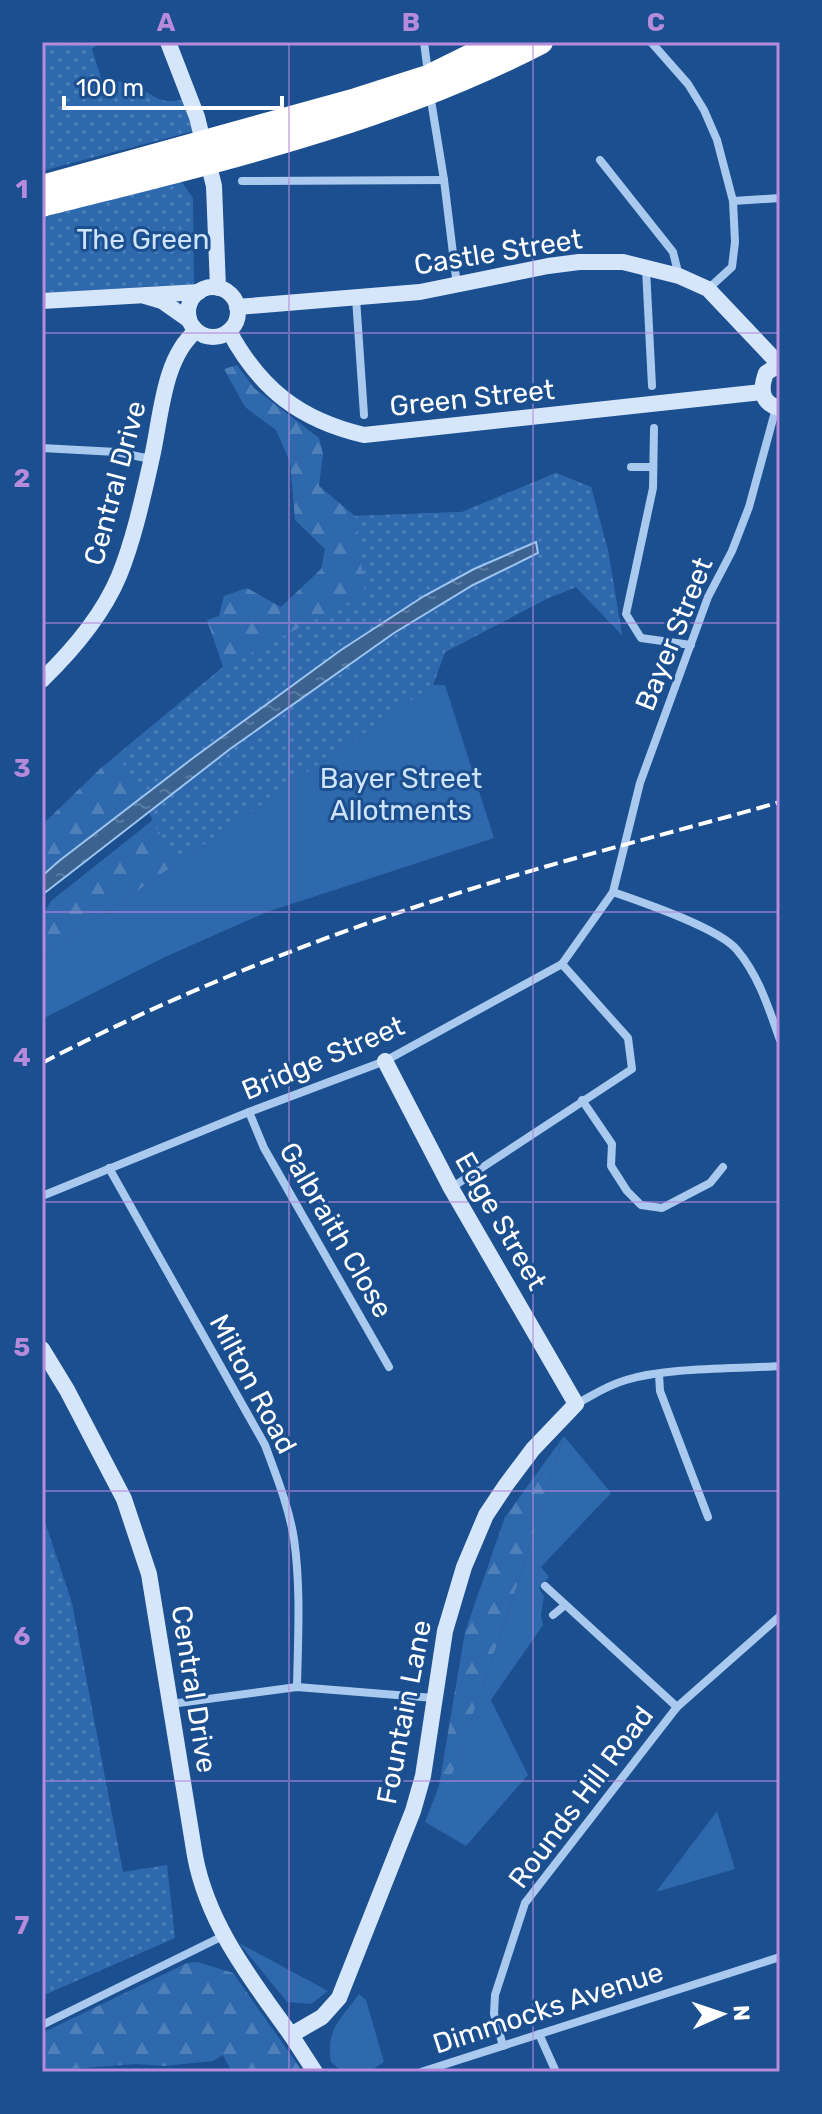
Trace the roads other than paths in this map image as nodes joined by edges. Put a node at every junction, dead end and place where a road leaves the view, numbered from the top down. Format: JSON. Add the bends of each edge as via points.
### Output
{"nodes":[{"id":1,"x":168,"y":42,"type":"edge"},
{"id":2,"x":424,"y":42,"type":"edge"},
{"id":3,"x":499,"y":42,"type":"edge"},
{"id":4,"x":541,"y":42,"type":"edge"},
{"id":5,"x":651,"y":42,"type":"edge"},
{"id":6,"x":429,"y":85,"type":"junction"},
{"id":7,"x":206,"y":153,"type":"junction"},
{"id":8,"x":600,"y":160,"type":"dead end"},
{"id":9,"x":444,"y":180,"type":"junction"},
{"id":10,"x":242,"y":181,"type":"dead end"},
{"id":11,"x":42,"y":187,"type":"edge"},
{"id":12,"x":780,"y":198,"type":"edge"},
{"id":13,"x":733,"y":201,"type":"junction"},
{"id":14,"x":42,"y":205,"type":"edge"},
{"id":15,"x":646,"y":268,"type":"junction"},
{"id":16,"x":679,"y":276,"type":"junction"},
{"id":17,"x":457,"y":286,"type":"junction"},
{"id":18,"x":218,"y":288,"type":"junction"},
{"id":19,"x":708,"y":289,"type":"junction"},
{"id":20,"x":199,"y":292,"type":"junction"},
{"id":21,"x":139,"y":294,"type":"junction"},
{"id":22,"x":356,"y":298,"type":"junction"},
{"id":23,"x":42,"y":301,"type":"edge"},
{"id":24,"x":237,"y":307,"type":"junction"},
{"id":25,"x":192,"y":325,"type":"junction"},
{"id":26,"x":229,"y":331,"type":"junction"},
{"id":27,"x":780,"y":364,"type":"edge"},
{"id":28,"x":652,"y":386,"type":"dead end"},
{"id":29,"x":762,"y":392,"type":"junction"},
{"id":30,"x":778,"y":408,"type":"edge"},
{"id":31,"x":364,"y":415,"type":"dead end"},
{"id":32,"x":654,"y":428,"type":"dead end"},
{"id":33,"x":42,"y":448,"type":"edge"},
{"id":34,"x":152,"y":459,"type":"junction"},
{"id":35,"x":631,"y":467,"type":"dead end"},
{"id":36,"x":653,"y":467,"type":"junction"},
{"id":37,"x":691,"y":645,"type":"junction"},
{"id":38,"x":42,"y":680,"type":"edge"},
{"id":39,"x":617,"y":878,"type":"joint"},
{"id":40,"x":613,"y":892,"type":"junction"},
{"id":41,"x":562,"y":964,"type":"junction"},
{"id":42,"x":780,"y":1040,"type":"edge"},
{"id":43,"x":385,"y":1061,"type":"junction"},
{"id":44,"x":582,"y":1100,"type":"junction"},
{"id":45,"x":249,"y":1112,"type":"junction"},
{"id":46,"x":723,"y":1167,"type":"dead end"},
{"id":47,"x":109,"y":1168,"type":"junction"},
{"id":48,"x":451,"y":1188,"type":"junction"},
{"id":49,"x":42,"y":1196,"type":"edge"},
{"id":50,"x":42,"y":1349,"type":"edge"},
{"id":51,"x":780,"y":1366,"type":"edge"},
{"id":52,"x":389,"y":1367,"type":"dead end"},
{"id":53,"x":659,"y":1374,"type":"junction"},
{"id":54,"x":576,"y":1404,"type":"junction"},
{"id":55,"x":708,"y":1517,"type":"dead end"},
{"id":56,"x":545,"y":1586,"type":"dead end"},
{"id":57,"x":564,"y":1606,"type":"junction"},
{"id":58,"x":553,"y":1615,"type":"dead end"},
{"id":59,"x":780,"y":1616,"type":"edge"},
{"id":60,"x":297,"y":1687,"type":"junction"},
{"id":61,"x":434,"y":1698,"type":"junction"},
{"id":62,"x":171,"y":1704,"type":"junction"},
{"id":63,"x":677,"y":1707,"type":"junction"},
{"id":64,"x":223,"y":1936,"type":"junction"},
{"id":65,"x":780,"y":1957,"type":"edge"},
{"id":66,"x":42,"y":2025,"type":"edge"},
{"id":67,"x":539,"y":2034,"type":"junction"},
{"id":68,"x":291,"y":2035,"type":"junction"},
{"id":69,"x":503,"y":2046,"type":"junction"},
{"id":70,"x":315,"y":2072,"type":"edge"},
{"id":71,"x":421,"y":2072,"type":"edge"},
{"id":72,"x":556,"y":2072,"type":"edge"}],
"edges":[{"from":1,"to":7,"type":"street"},
{"from":2,"to":6,"type":"street"},
{"from":3,"to":6,"type":"highway"},
{"from":4,"to":6,"type":"highway"},
{"from":5,"to":13,"type":"street","via":[[704,110]]},
{"from":6,"to":7,"type":"highway","via":[[307,115]]},
{"from":6,"to":9,"type":"street"},
{"from":7,"to":11,"type":"highway"},
{"from":7,"to":14,"type":"highway"},
{"from":7,"to":18,"type":"street","via":[[214,186]]},
{"from":8,"to":16,"type":"street","via":[[673,252]]},
{"from":9,"to":10,"type":"street"},
{"from":9,"to":17,"type":"street"},
{"from":12,"to":13,"type":"street"},
{"from":13,"to":19,"type":"street","via":[[732,267]]},
{"from":15,"to":16,"type":"street","name":"Castle Street"},
{"from":15,"to":17,"type":"street","name":"Castle Street","via":[[579,262]]},
{"from":15,"to":28,"type":"street"},
{"from":16,"to":19,"type":"street","name":"Castle Street"},
{"from":17,"to":22,"type":"street","name":"Castle Street"},
{"from":18,"to":20,"type":"street"},
{"from":18,"to":24,"type":"street","via":[[231,295]]},
{"from":19,"to":27,"type":"street","name":"Castle Street"},
{"from":20,"to":21,"type":"street"},
{"from":20,"to":25,"type":"street","via":[[188,307]]},
{"from":21,"to":23,"type":"street"},
{"from":21,"to":25,"type":"street","via":[[162,301]]},
{"from":22,"to":24,"type":"street","name":"Castle Street"},
{"from":22,"to":31,"type":"street"},
{"from":24,"to":26,"type":"street"},
{"from":25,"to":26,"type":"street","via":[[214,337]]},
{"from":25,"to":34,"type":"street","name":"Central Drive","via":[[170,374]]},
{"from":26,"to":29,"type":"street","name":"Green Street","via":[[258,377],[276,394],[333,428],[364,435]]},
{"from":27,"to":29,"type":"street","via":[[766,373]]},
{"from":29,"to":30,"type":"street"},
{"from":30,"to":37,"type":"street","name":"Bayer Street","via":[[749,507]]},
{"from":32,"to":36,"type":"street"},
{"from":33,"to":34,"type":"street"},
{"from":34,"to":38,"type":"street","name":"Central Drive","via":[[118,578],[78,640]]},
{"from":35,"to":36,"type":"street"},
{"from":36,"to":37,"type":"street","via":[[626,614],[641,638]]},
{"from":37,"to":39,"type":"street","name":"Bayer Street","via":[[640,783]]},
{"from":39,"to":40,"type":"street","name":"Bridge Street"},
{"from":40,"to":41,"type":"street","name":"Bridge Street"},
{"from":40,"to":42,"type":"street","via":[[727,940],[752,971]]},
{"from":41,"to":43,"type":"street","name":"Bridge Street"},
{"from":41,"to":44,"type":"street","via":[[628,1038],[632,1069]]},
{"from":43,"to":45,"type":"street","name":"Bridge Street"},
{"from":43,"to":48,"type":"street","name":"Edge Street"},
{"from":44,"to":46,"type":"street","via":[[612,1144],[611,1166],[641,1205],[662,1208],[710,1183]]},
{"from":44,"to":48,"type":"street"},
{"from":45,"to":47,"type":"street","name":"Bridge Street"},
{"from":45,"to":52,"type":"street","name":"Galbraith Close","via":[[264,1148]]},
{"from":47,"to":49,"type":"street","name":"Bridge Street"},
{"from":47,"to":60,"type":"street","name":"Milton Road","via":[[265,1445],[282,1490],[299,1586]]},
{"from":48,"to":54,"type":"street","name":"Edge Street"},
{"from":50,"to":62,"type":"street","name":"Central Drive","via":[[124,1499],[149,1574]]},
{"from":51,"to":53,"type":"street"},
{"from":53,"to":54,"type":"street","via":[[629,1379]]},
{"from":53,"to":55,"type":"street","via":[[660,1391]]},
{"from":54,"to":61,"type":"street","name":"Fountain Lane","via":[[533,1449],[486,1515],[445,1631]]},
{"from":56,"to":57,"type":"street"},
{"from":57,"to":58,"type":"street"},
{"from":57,"to":63,"type":"street"},
{"from":59,"to":63,"type":"street","name":"Rounds Hill Road"},
{"from":60,"to":61,"type":"street"},
{"from":60,"to":62,"type":"street"},
{"from":61,"to":68,"type":"street","name":"Fountain Lane","via":[[413,1811],[339,1998],[322,2017]]},
{"from":62,"to":64,"type":"street","name":"Central Drive","via":[[200,1883]]},
{"from":63,"to":69,"type":"street","name":"Rounds Hill Road","via":[[525,1903],[495,1995]]},
{"from":64,"to":66,"type":"street"},
{"from":64,"to":68,"type":"street","name":"Central Drive"},
{"from":65,"to":67,"type":"street","name":"Dimmocks Avenue"},
{"from":67,"to":69,"type":"street","name":"Dimmocks Avenue"},
{"from":67,"to":72,"type":"street"},
{"from":68,"to":70,"type":"street"},
{"from":69,"to":71,"type":"street","name":"Dimmocks Avenue"}]}
